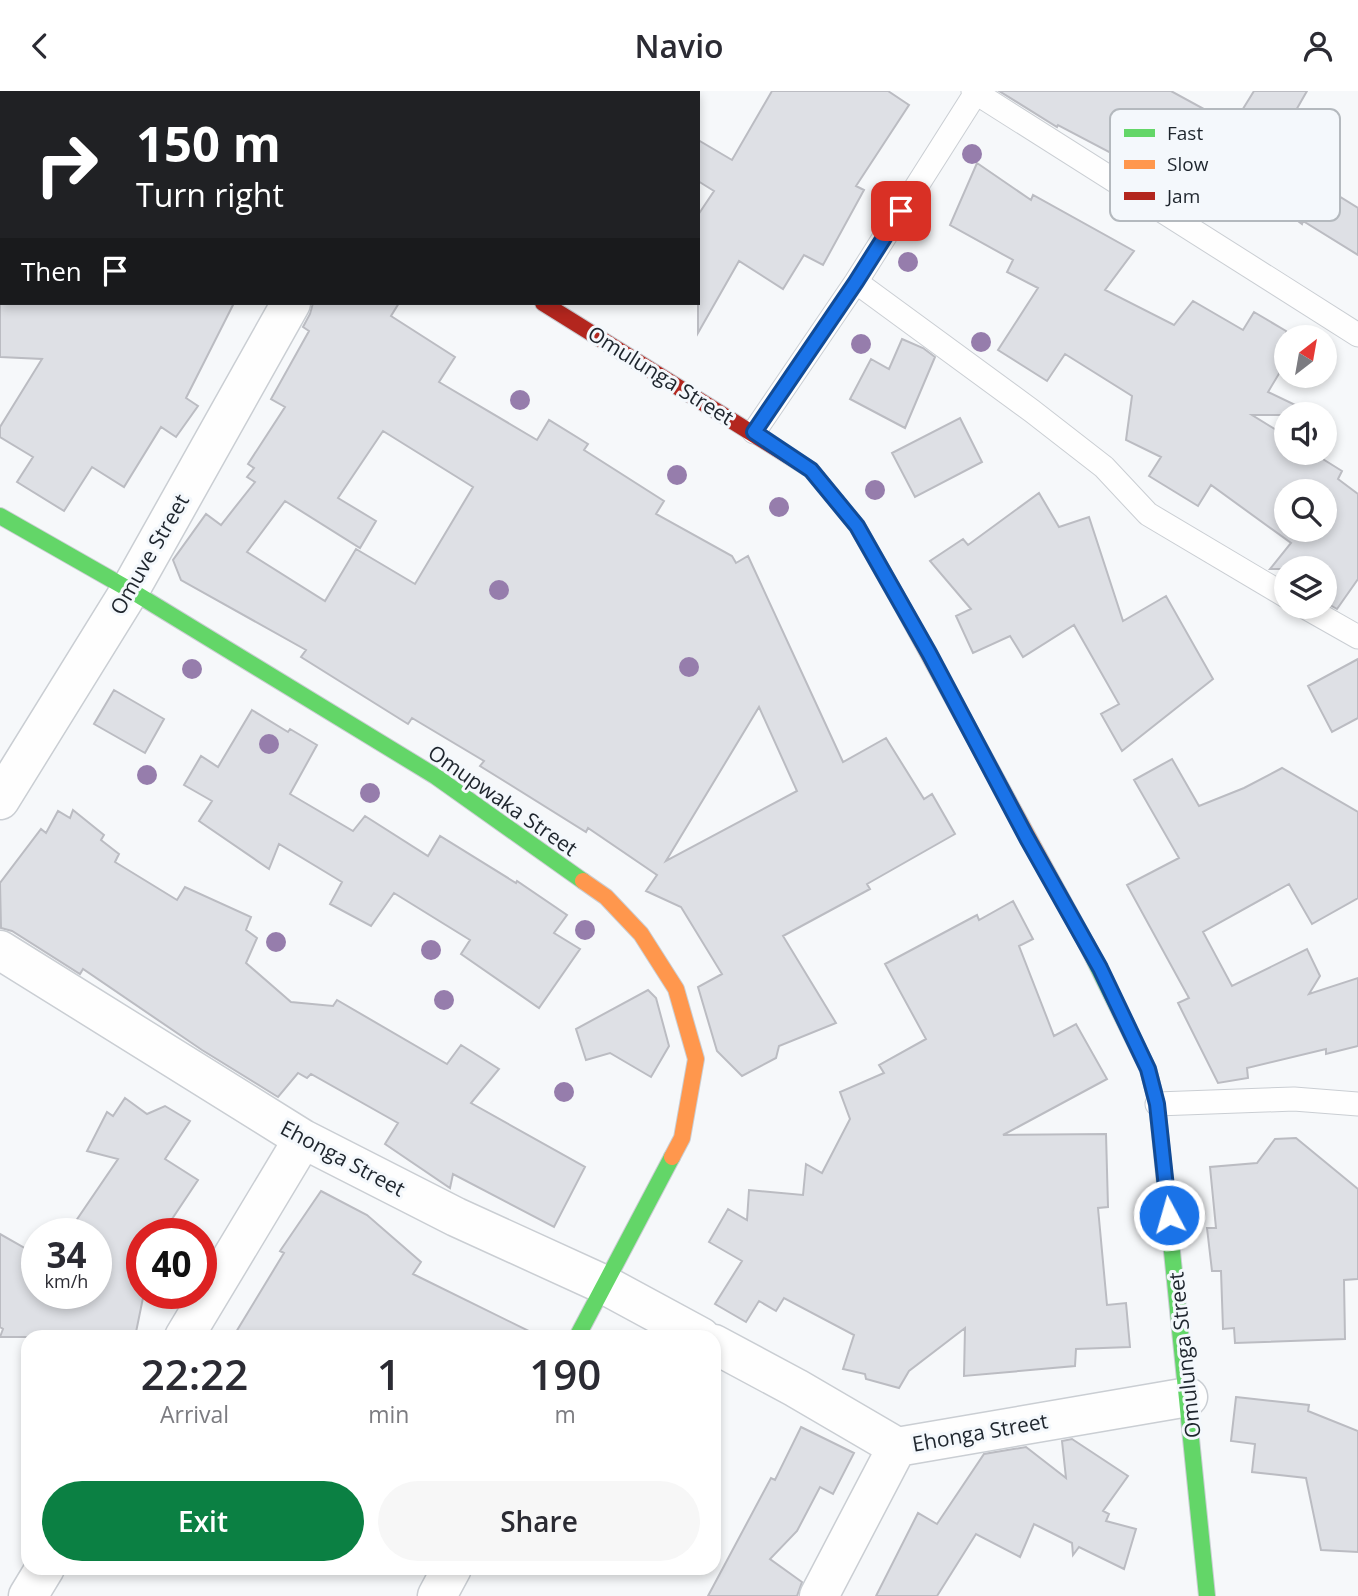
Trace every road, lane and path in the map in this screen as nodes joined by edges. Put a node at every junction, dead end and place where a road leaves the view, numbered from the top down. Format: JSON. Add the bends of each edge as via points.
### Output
{"nodes":[{"id":1,"x":975,"y":92,"type":"edge"},
{"id":2,"x":1110,"y":178,"type":"edge"},
{"id":3,"x":1178,"y":221,"type":"edge"},
{"id":4,"x":856,"y":282,"type":"junction"},
{"id":5,"x":289,"y":305,"type":"edge"},
{"id":6,"x":546,"y":305,"type":"edge"},
{"id":7,"x":1358,"y":335,"type":"edge"},
{"id":8,"x":754,"y":432,"type":"junction"},
{"id":9,"x":0,"y":516,"type":"edge"},
{"id":10,"x":1274,"y":589,"type":"edge"},
{"id":11,"x":130,"y":590,"type":"junction"},
{"id":12,"x":1326,"y":619,"type":"edge"},
{"id":13,"x":1358,"y":637,"type":"edge"},
{"id":14,"x":0,"y":800,"type":"edge"},
{"id":15,"x":0,"y":950,"type":"edge"},
{"id":16,"x":1157,"y":1104,"type":"junction"},
{"id":17,"x":1358,"y":1104,"type":"edge"},
{"id":18,"x":303,"y":1139,"type":"junction"},
{"id":19,"x":604,"y":1285,"type":"junction"},
{"id":20,"x":188,"y":1330,"type":"edge"},
{"id":21,"x":581,"y":1330,"type":"edge"},
{"id":22,"x":688,"y":1330,"type":"edge"},
{"id":23,"x":721,"y":1348,"type":"edge"},
{"id":24,"x":1188,"y":1397,"type":"junction"},
{"id":25,"x":897,"y":1447,"type":"junction"},
{"id":26,"x":41,"y":1575,"type":"edge"},
{"id":27,"x":448,"y":1575,"type":"edge"},
{"id":28,"x":28,"y":1596,"type":"edge"},
{"id":29,"x":437,"y":1596,"type":"edge"},
{"id":30,"x":819,"y":1596,"type":"edge"},
{"id":31,"x":1207,"y":1596,"type":"edge"}],
"edges":[{"from":1,"to":2,"type":"lane"},
{"from":1,"to":4,"type":"lane"},
{"from":3,"to":7,"type":"lane"},
{"from":4,"to":8,"type":"lane"},
{"from":4,"to":10,"type":"lane","via":[[1104,467],[1148,514]]},
{"from":5,"to":11,"type":"street","name":"Omuve Street"},
{"from":6,"to":8,"type":"street","name":"Omulunga Street"},
{"from":8,"to":16,"type":"street","name":"Omulunga Street","via":[[811,470],[857,526],[1100,968],[1148,1069]]},
{"from":9,"to":11,"type":"street","name":"Omupwaka Street"},
{"from":11,"to":14,"type":"street","name":"Omuve Street"},
{"from":11,"to":19,"type":"street","name":"Omupwaka Street","via":[[435,776],[606,897],[641,934],[676,989],[696,1059],[682,1138]]},
{"from":12,"to":13,"type":"lane"},
{"from":15,"to":18,"type":"street","name":"Ehonga Street"},
{"from":16,"to":17,"type":"lane","via":[[1294,1099]]},
{"from":16,"to":24,"type":"street","name":"Omulunga Street"},
{"from":18,"to":19,"type":"street","name":"Ehonga Street"},
{"from":18,"to":20,"type":"street"},
{"from":19,"to":21,"type":"street","name":"Omupwaka Street"},
{"from":19,"to":22,"type":"street","name":"Ehonga Street"},
{"from":23,"to":25,"type":"street","name":"Ehonga Street"},
{"from":24,"to":25,"type":"street","name":"Ehonga Street"},
{"from":24,"to":31,"type":"street","name":"Omulunga Street"},
{"from":25,"to":30,"type":"street"},
{"from":26,"to":28,"type":"street"},
{"from":27,"to":29,"type":"street"}]}
